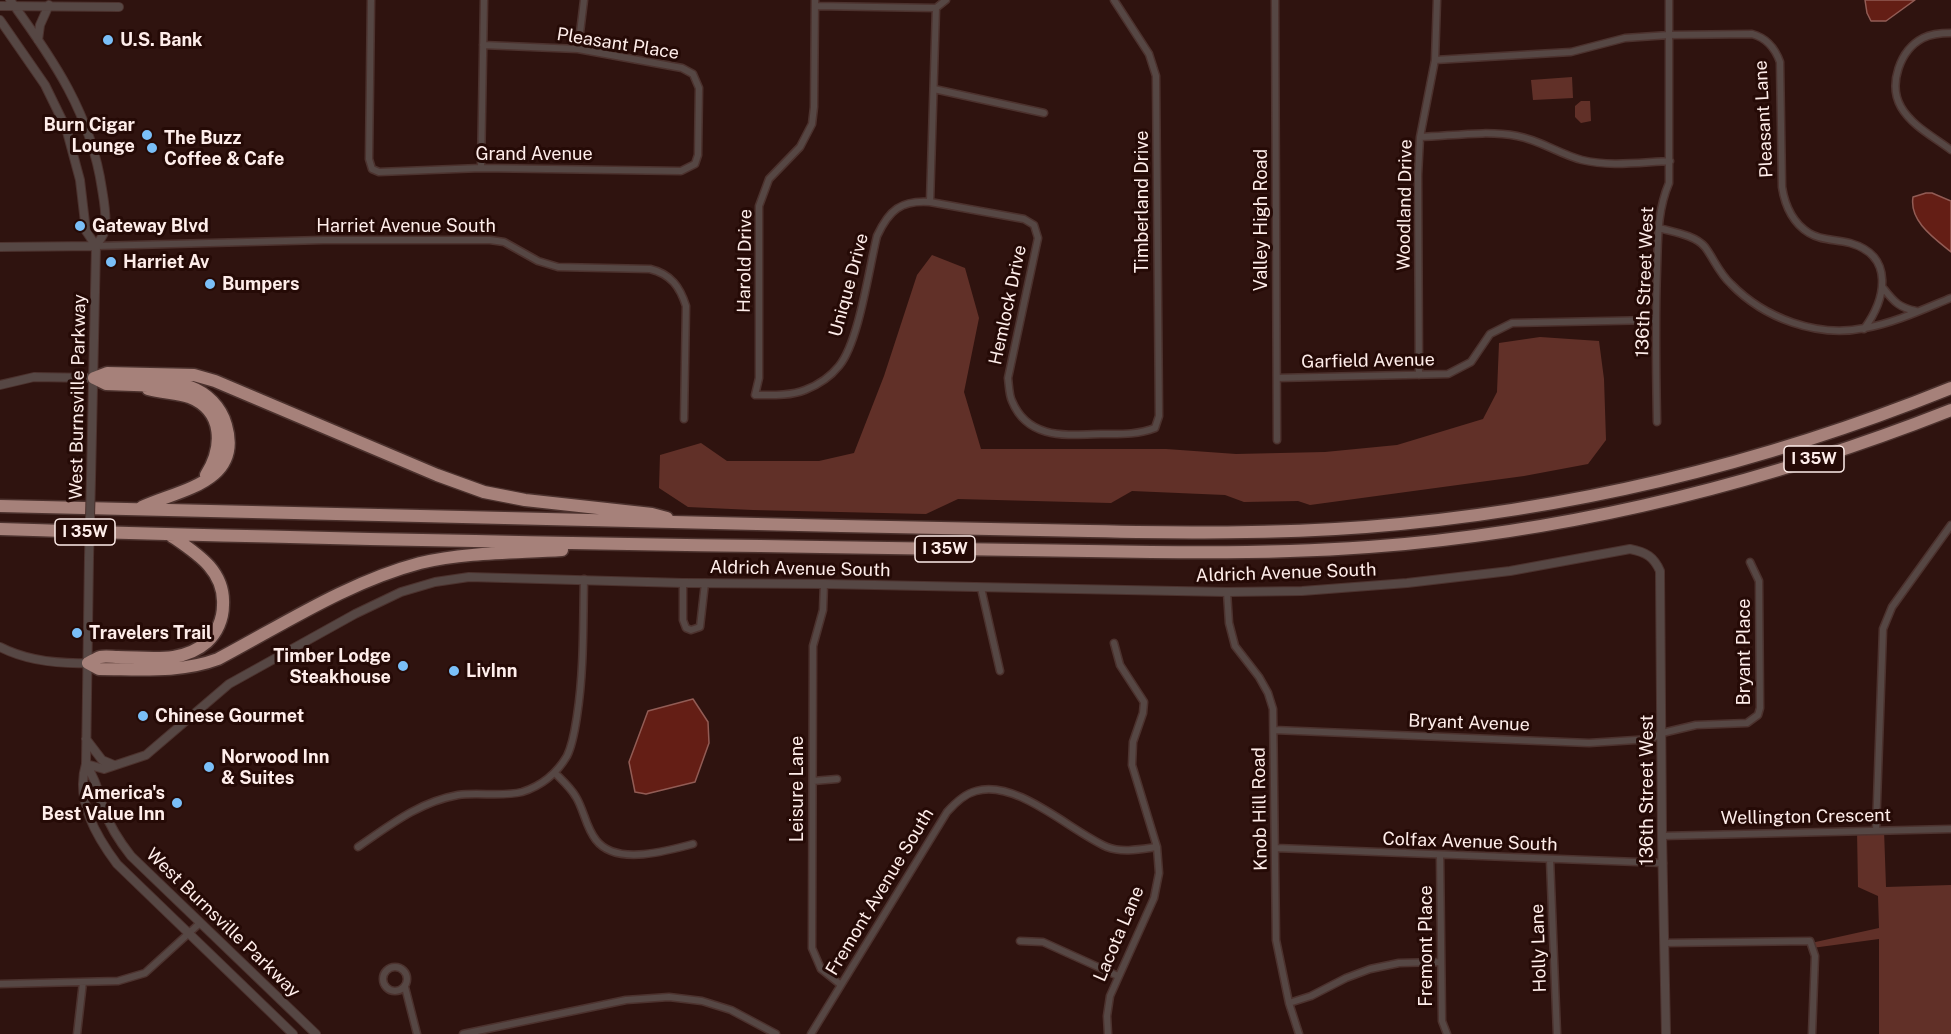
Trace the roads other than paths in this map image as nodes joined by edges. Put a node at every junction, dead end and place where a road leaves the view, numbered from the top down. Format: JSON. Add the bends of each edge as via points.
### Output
{"nodes":[{"id":1,"x":371,"y":0,"type":"edge"},
{"id":2,"x":483,"y":0,"type":"edge"},
{"id":3,"x":584,"y":0,"type":"edge"},
{"id":4,"x":946,"y":0,"type":"edge"},
{"id":5,"x":1114,"y":0,"type":"edge"},
{"id":6,"x":1275,"y":0,"type":"edge"},
{"id":7,"x":1437,"y":0,"type":"edge"},
{"id":8,"x":1669,"y":0,"type":"edge"},
{"id":9,"x":12,"y":3,"type":"edge"},
{"id":10,"x":815,"y":3,"type":"edge"},
{"id":11,"x":49,"y":5,"type":"junction"},
{"id":12,"x":0,"y":6,"type":"edge"},
{"id":13,"x":119,"y":7,"type":"dead end"},
{"id":14,"x":936,"y":8,"type":"junction"},
{"id":15,"x":0,"y":20,"type":"edge"},
{"id":16,"x":1951,"y":33,"type":"edge"},
{"id":17,"x":1669,"y":35,"type":"junction"},
{"id":18,"x":38,"y":40,"type":"junction"},
{"id":19,"x":483,"y":45,"type":"junction"},
{"id":20,"x":578,"y":49,"type":"junction"},
{"id":21,"x":1435,"y":60,"type":"junction"},
{"id":22,"x":934,"y":88,"type":"junction"},
{"id":23,"x":1044,"y":113,"type":"dead end"},
{"id":24,"x":1420,"y":137,"type":"junction"},
{"id":25,"x":1951,"y":150,"type":"edge"},
{"id":26,"x":1670,"y":161,"type":"junction"},
{"id":27,"x":694,"y":164,"type":"joint"},
{"id":28,"x":481,"y":168,"type":"junction"},
{"id":29,"x":930,"y":202,"type":"junction"},
{"id":30,"x":1659,"y":228,"type":"junction"},
{"id":31,"x":96,"y":246,"type":"junction"},
{"id":32,"x":0,"y":247,"type":"edge"},
{"id":33,"x":1884,"y":289,"type":"junction"},
{"id":34,"x":1951,"y":298,"type":"edge"},
{"id":35,"x":1919,"y":311,"type":"junction"},
{"id":36,"x":1655,"y":320,"type":"junction"},
{"id":37,"x":1864,"y":328,"type":"junction"},
{"id":38,"x":1419,"y":375,"type":"junction"},
{"id":39,"x":94,"y":378,"type":"junction"},
{"id":40,"x":1277,"y":378,"type":"junction"},
{"id":41,"x":0,"y":385,"type":"edge"},
{"id":42,"x":1951,"y":388,"type":"edge"},
{"id":43,"x":755,"y":395,"type":"joint"},
{"id":44,"x":1951,"y":410,"type":"edge"},
{"id":45,"x":1159,"y":416,"type":"joint"},
{"id":46,"x":684,"y":419,"type":"dead end"},
{"id":47,"x":1657,"y":422,"type":"dead end"},
{"id":48,"x":1277,"y":440,"type":"dead end"},
{"id":49,"x":0,"y":506,"type":"edge"},
{"id":50,"x":138,"y":508,"type":"junction"},
{"id":51,"x":685,"y":523,"type":"junction"},
{"id":52,"x":1951,"y":525,"type":"edge"},
{"id":53,"x":0,"y":530,"type":"edge"},
{"id":54,"x":170,"y":535,"type":"junction"},
{"id":55,"x":657,"y":545,"type":"junction"},
{"id":56,"x":1644,"y":552,"type":"joint"},
{"id":57,"x":1750,"y":562,"type":"dead end"},
{"id":58,"x":584,"y":579,"type":"junction"},
{"id":59,"x":683,"y":583,"type":"junction"},
{"id":60,"x":705,"y":583,"type":"junction"},
{"id":61,"x":824,"y":584,"type":"junction"},
{"id":62,"x":981,"y":588,"type":"junction"},
{"id":63,"x":1227,"y":592,"type":"junction"},
{"id":64,"x":1114,"y":644,"type":"dead end"},
{"id":65,"x":0,"y":647,"type":"edge"},
{"id":66,"x":88,"y":663,"type":"junction"},
{"id":67,"x":1000,"y":671,"type":"dead end"},
{"id":68,"x":1274,"y":730,"type":"junction"},
{"id":69,"x":1662,"y":733,"type":"junction"},
{"id":70,"x":86,"y":739,"type":"junction"},
{"id":71,"x":86,"y":764,"type":"junction"},
{"id":72,"x":114,"y":765,"type":"junction"},
{"id":73,"x":555,"y":773,"type":"junction"},
{"id":74,"x":837,"y":779,"type":"dead end"},
{"id":75,"x":813,"y":780,"type":"junction"},
{"id":76,"x":1951,"y":829,"type":"edge"},
{"id":77,"x":1876,"y":830,"type":"junction"},
{"id":78,"x":1662,"y":836,"type":"junction"},
{"id":79,"x":693,"y":844,"type":"dead end"},
{"id":80,"x":358,"y":847,"type":"dead end"},
{"id":81,"x":1157,"y":847,"type":"junction"},
{"id":82,"x":1275,"y":848,"type":"junction"},
{"id":83,"x":1440,"y":856,"type":"junction"},
{"id":84,"x":1550,"y":860,"type":"junction"},
{"id":85,"x":1663,"y":863,"type":"junction"},
{"id":86,"x":200,"y":923,"type":"junction"},
{"id":87,"x":189,"y":935,"type":"junction"},
{"id":88,"x":1020,"y":941,"type":"dead end"},
{"id":89,"x":1664,"y":943,"type":"junction"},
{"id":90,"x":1441,"y":963,"type":"junction"},
{"id":91,"x":1118,"y":976,"type":"junction"},
{"id":92,"x":83,"y":982,"type":"junction"},
{"id":93,"x":0,"y":984,"type":"edge"},
{"id":94,"x":841,"y":985,"type":"junction"},
{"id":95,"x":405,"y":987,"type":"junction"},
{"id":96,"x":1288,"y":1004,"type":"junction"},
{"id":97,"x":77,"y":1034,"type":"edge"},
{"id":98,"x":293,"y":1034,"type":"edge"},
{"id":99,"x":316,"y":1034,"type":"edge"},
{"id":100,"x":417,"y":1034,"type":"edge"},
{"id":101,"x":467,"y":1034,"type":"edge"},
{"id":102,"x":776,"y":1034,"type":"edge"},
{"id":103,"x":811,"y":1034,"type":"edge"},
{"id":104,"x":1108,"y":1034,"type":"edge"},
{"id":105,"x":1299,"y":1034,"type":"edge"},
{"id":106,"x":1447,"y":1034,"type":"edge"},
{"id":107,"x":1557,"y":1034,"type":"edge"},
{"id":108,"x":1666,"y":1034,"type":"edge"},
{"id":109,"x":1812,"y":1034,"type":"edge"}],
"edges":[{"from":1,"to":28,"type":"street","name":"Grand Avenue","via":[[372,169],[380,172]]},
{"from":2,"to":19,"type":"street"},
{"from":3,"to":20,"type":"street"},
{"from":4,"to":14,"type":"street"},
{"from":5,"to":45,"type":"street","name":"Timberland Drive","via":[[1149,54],[1156,76]]},
{"from":6,"to":40,"type":"street","name":"Valley High Road"},
{"from":7,"to":21,"type":"street","name":"Woodland Drive"},
{"from":8,"to":17,"type":"street","name":"136th Street West"},
{"from":9,"to":11,"type":"street"},
{"from":9,"to":12,"type":"street"},
{"from":9,"to":18,"type":"street","name":"West Burnsville Parkway"},
{"from":10,"to":14,"type":"street"},
{"from":10,"to":43,"type":"street","name":"Harold Drive","via":[[812,124],[800,147],[769,179],[759,206],[759,378]]},
{"from":11,"to":13,"type":"street"},
{"from":11,"to":18,"type":"street"},
{"from":14,"to":22,"type":"street"},
{"from":15,"to":31,"type":"street","name":"West Burnsville Parkway","via":[[45,85],[66,128],[80,180],[86,231]]},
{"from":16,"to":25,"type":"street","via":[[1923,38],[1907,51],[1896,78],[1896,92],[1914,123]]},
{"from":17,"to":21,"type":"street","name":"Pleasant Lane","via":[[1625,38],[1571,52]]},
{"from":17,"to":26,"type":"street","name":"136th Street West"},
{"from":17,"to":33,"type":"street","name":"Pleasant Lane","via":[[1752,34],[1773,47],[1780,62],[1782,188],[1786,206],[1809,233],[1866,250],[1882,275]]},
{"from":18,"to":31,"type":"street","name":"West Burnsville Parkway","via":[[75,98],[94,152],[105,223]]},
{"from":19,"to":20,"type":"street","name":"Pleasant Place"},
{"from":19,"to":28,"type":"street"},
{"from":20,"to":27,"type":"street","name":"Pleasant Place","via":[[682,68],[693,74],[699,88],[698,155]]},
{"from":21,"to":24,"type":"street","name":"Woodland Drive"},
{"from":22,"to":23,"type":"street"},
{"from":22,"to":29,"type":"street"},
{"from":24,"to":26,"type":"street","via":[[1505,135],[1600,163]]},
{"from":24,"to":38,"type":"street","name":"Woodland Drive"},
{"from":26,"to":30,"type":"street","name":"136th Street West","via":[[1670,183]]},
{"from":27,"to":28,"type":"street","name":"Grand Avenue","via":[[681,171]]},
{"from":29,"to":43,"type":"street","name":"Unique Drive","via":[[908,202],[883,224],[854,337],[840,365],[805,390]]},
{"from":29,"to":45,"type":"street","name":"Hemlock Drive","via":[[1024,219],[1034,225],[1038,238],[1008,378],[1012,401],[1024,419],[1055,435],[1142,434],[1155,428]]},
{"from":30,"to":36,"type":"street","name":"136th Street West"},
{"from":30,"to":37,"type":"street","via":[[1698,241],[1728,282],[1770,314],[1809,327]]},
{"from":31,"to":32,"type":"street"},
{"from":31,"to":39,"type":"street","name":"West Burnsville Parkway"},
{"from":31,"to":46,"type":"street","name":"Harriet Avenue South","via":[[490,240],[504,242],[558,267],[662,272],[681,289],[686,306]]},
{"from":33,"to":35,"type":"street","via":[[1894,303]]},
{"from":33,"to":37,"type":"street"},
{"from":34,"to":35,"type":"street"},
{"from":35,"to":37,"type":"street"},
{"from":36,"to":38,"type":"street","name":"Garfield Avenue","via":[[1512,323],[1490,334],[1471,362],[1448,374]]},
{"from":36,"to":47,"type":"street","name":"136th Street West"},
{"from":38,"to":40,"type":"street","name":"Garfield Avenue"},
{"from":39,"to":41,"type":"street","via":[[34,377]]},
{"from":39,"to":50,"type":"highway","via":[[106,384],[190,387],[205,394],[218,407],[228,430],[228,447],[215,475],[186,491]]},
{"from":39,"to":51,"type":"highway","via":[[107,373],[205,378],[484,492],[652,514]]},
{"from":39,"to":66,"type":"street","name":"West Burnsville Parkway","bridge":true},
{"from":40,"to":48,"type":"street","name":"Valley High Road"},
{"from":42,"to":51,"type":"highway","number":"I 35W","via":[[1853,425],[1692,474],[1578,499],[1464,517],[1367,527],[1232,533]]},
{"from":44,"to":55,"type":"highway","number":"I 35W","via":[[1840,451],[1699,493],[1542,526],[1406,544],[1220,553]]},
{"from":49,"to":50,"type":"highway","number":"I 35W"},
{"from":50,"to":51,"type":"highway","number":"I 35W"},
{"from":52,"to":77,"type":"street","via":[[1892,607],[1883,629]]},
{"from":53,"to":54,"type":"highway","number":"I 35W"},
{"from":54,"to":55,"type":"highway","number":"I 35W"},
{"from":54,"to":66,"type":"highway","via":[[198,554],[220,581],[224,597],[219,626],[210,639],[188,655],[100,657]]},
{"from":55,"to":66,"type":"highway","via":[[476,555],[423,563],[354,586],[202,665],[99,669]]},
{"from":56,"to":63,"type":"street","name":"Aldrich Avenue South","via":[[1630,549],[1510,571],[1407,583]]},
{"from":56,"to":69,"type":"street","name":"136th Street West","via":[[1655,560],[1660,571]]},
{"from":57,"to":69,"type":"street","name":"Bryant Place","via":[[1759,581],[1758,715],[1747,723],[1696,725]]},
{"from":58,"to":59,"type":"street","name":"Aldrich Avenue South"},
{"from":58,"to":72,"type":"street","name":"Aldrich Avenue South","via":[[469,577],[401,592],[229,684],[146,755]]},
{"from":58,"to":73,"type":"street","via":[[582,683],[568,754]]},
{"from":59,"to":60,"type":"street","name":"Aldrich Avenue South"},
{"from":59,"to":60,"type":"street","via":[[683,620],[686,628],[692,630],[700,627],[702,620]]},
{"from":60,"to":61,"type":"street","name":"Aldrich Avenue South"},
{"from":61,"to":62,"type":"street","name":"Aldrich Avenue South"},
{"from":61,"to":75,"type":"street","name":"Leisure Lane","via":[[823,610],[813,646]]},
{"from":62,"to":63,"type":"street","name":"Aldrich Avenue South"},
{"from":62,"to":67,"type":"street"},
{"from":63,"to":68,"type":"street","name":"Knob Hill Road","via":[[1235,646],[1268,693]]},
{"from":64,"to":81,"type":"street","name":"Lacota Lane","via":[[1120,664],[1144,702],[1133,742],[1132,765]]},
{"from":65,"to":66,"type":"street","via":[[54,663]]},
{"from":66,"to":70,"type":"street","name":"West Burnsville Parkway"},
{"from":68,"to":69,"type":"street","name":"Bryant Avenue","via":[[1589,743],[1651,739]]},
{"from":68,"to":82,"type":"street","name":"Knob Hill Road"},
{"from":69,"to":78,"type":"street","name":"136th Street West"},
{"from":70,"to":71,"type":"street","name":"West Burnsville Parkway"},
{"from":70,"to":72,"type":"street","via":[[102,760]]},
{"from":71,"to":72,"type":"street","name":"Aldrich Avenue South","via":[[104,770]]},
{"from":71,"to":86,"type":"street","name":"West Burnsville Parkway","via":[[96,779],[104,811],[120,842]]},
{"from":71,"to":87,"type":"street","name":"West Burnsville Parkway","via":[[81,779],[84,801],[98,836],[117,864]]},
{"from":73,"to":79,"type":"street","via":[[576,796],[595,839],[609,851],[662,852]]},
{"from":73,"to":80,"type":"street","via":[[520,792],[459,795],[428,803]]},
{"from":74,"to":75,"type":"street"},
{"from":75,"to":94,"type":"street","name":"Leisure Lane","via":[[812,948],[821,969]]},
{"from":76,"to":77,"type":"street","name":"Wellington Crescent"},
{"from":77,"to":78,"type":"street","name":"Wellington Crescent"},
{"from":78,"to":85,"type":"street","name":"136th Street West"},
{"from":81,"to":91,"type":"street","name":"Lacota Lane","via":[[1159,873],[1154,898]]},
{"from":81,"to":94,"type":"street","name":"Fremont Avenue South","via":[[1109,848],[1014,793],[996,788],[976,791],[959,799],[947,812]]},
{"from":82,"to":83,"type":"street","name":"Colfax Avenue South"},
{"from":82,"to":96,"type":"street","name":"Knob Hill Road","via":[[1276,940]]},
{"from":83,"to":84,"type":"street","name":"Colfax Avenue South"},
{"from":83,"to":90,"type":"street","name":"Fremont Place"},
{"from":84,"to":85,"type":"street","name":"Colfax Avenue South"},
{"from":84,"to":107,"type":"street","name":"Holly Lane"},
{"from":85,"to":89,"type":"street","name":"136th Street West"},
{"from":86,"to":87,"type":"street"},
{"from":86,"to":99,"type":"street","name":"West Burnsville Parkway"},
{"from":87,"to":92,"type":"street","via":[[146,973],[118,981]]},
{"from":87,"to":98,"type":"street","name":"West Burnsville Parkway"},
{"from":88,"to":91,"type":"street","via":[[1043,942]]},
{"from":89,"to":108,"type":"street","name":"136th Street West"},
{"from":89,"to":109,"type":"street","via":[[1810,941],[1815,956]]},
{"from":90,"to":96,"type":"street","via":[[1399,963],[1370,969]]},
{"from":90,"to":106,"type":"street","name":"Fremont Place","via":[[1442,1021]]},
{"from":91,"to":104,"type":"street","name":"Lacota Lane","via":[[1110,996]]},
{"from":92,"to":93,"type":"street"},
{"from":92,"to":97,"type":"street"},
{"from":94,"to":103,"type":"street","name":"Fremont Avenue South"},
{"from":95,"to":95,"type":"street","via":[[407,974],[401,968],[393,967],[386,972],[383,983],[388,989],[395,992]]},
{"from":95,"to":100,"type":"street"},
{"from":96,"to":105,"type":"street","name":"Knob Hill Road"},
{"from":101,"to":102,"type":"street","via":[[626,1000],[669,997],[731,1010]]}]}
